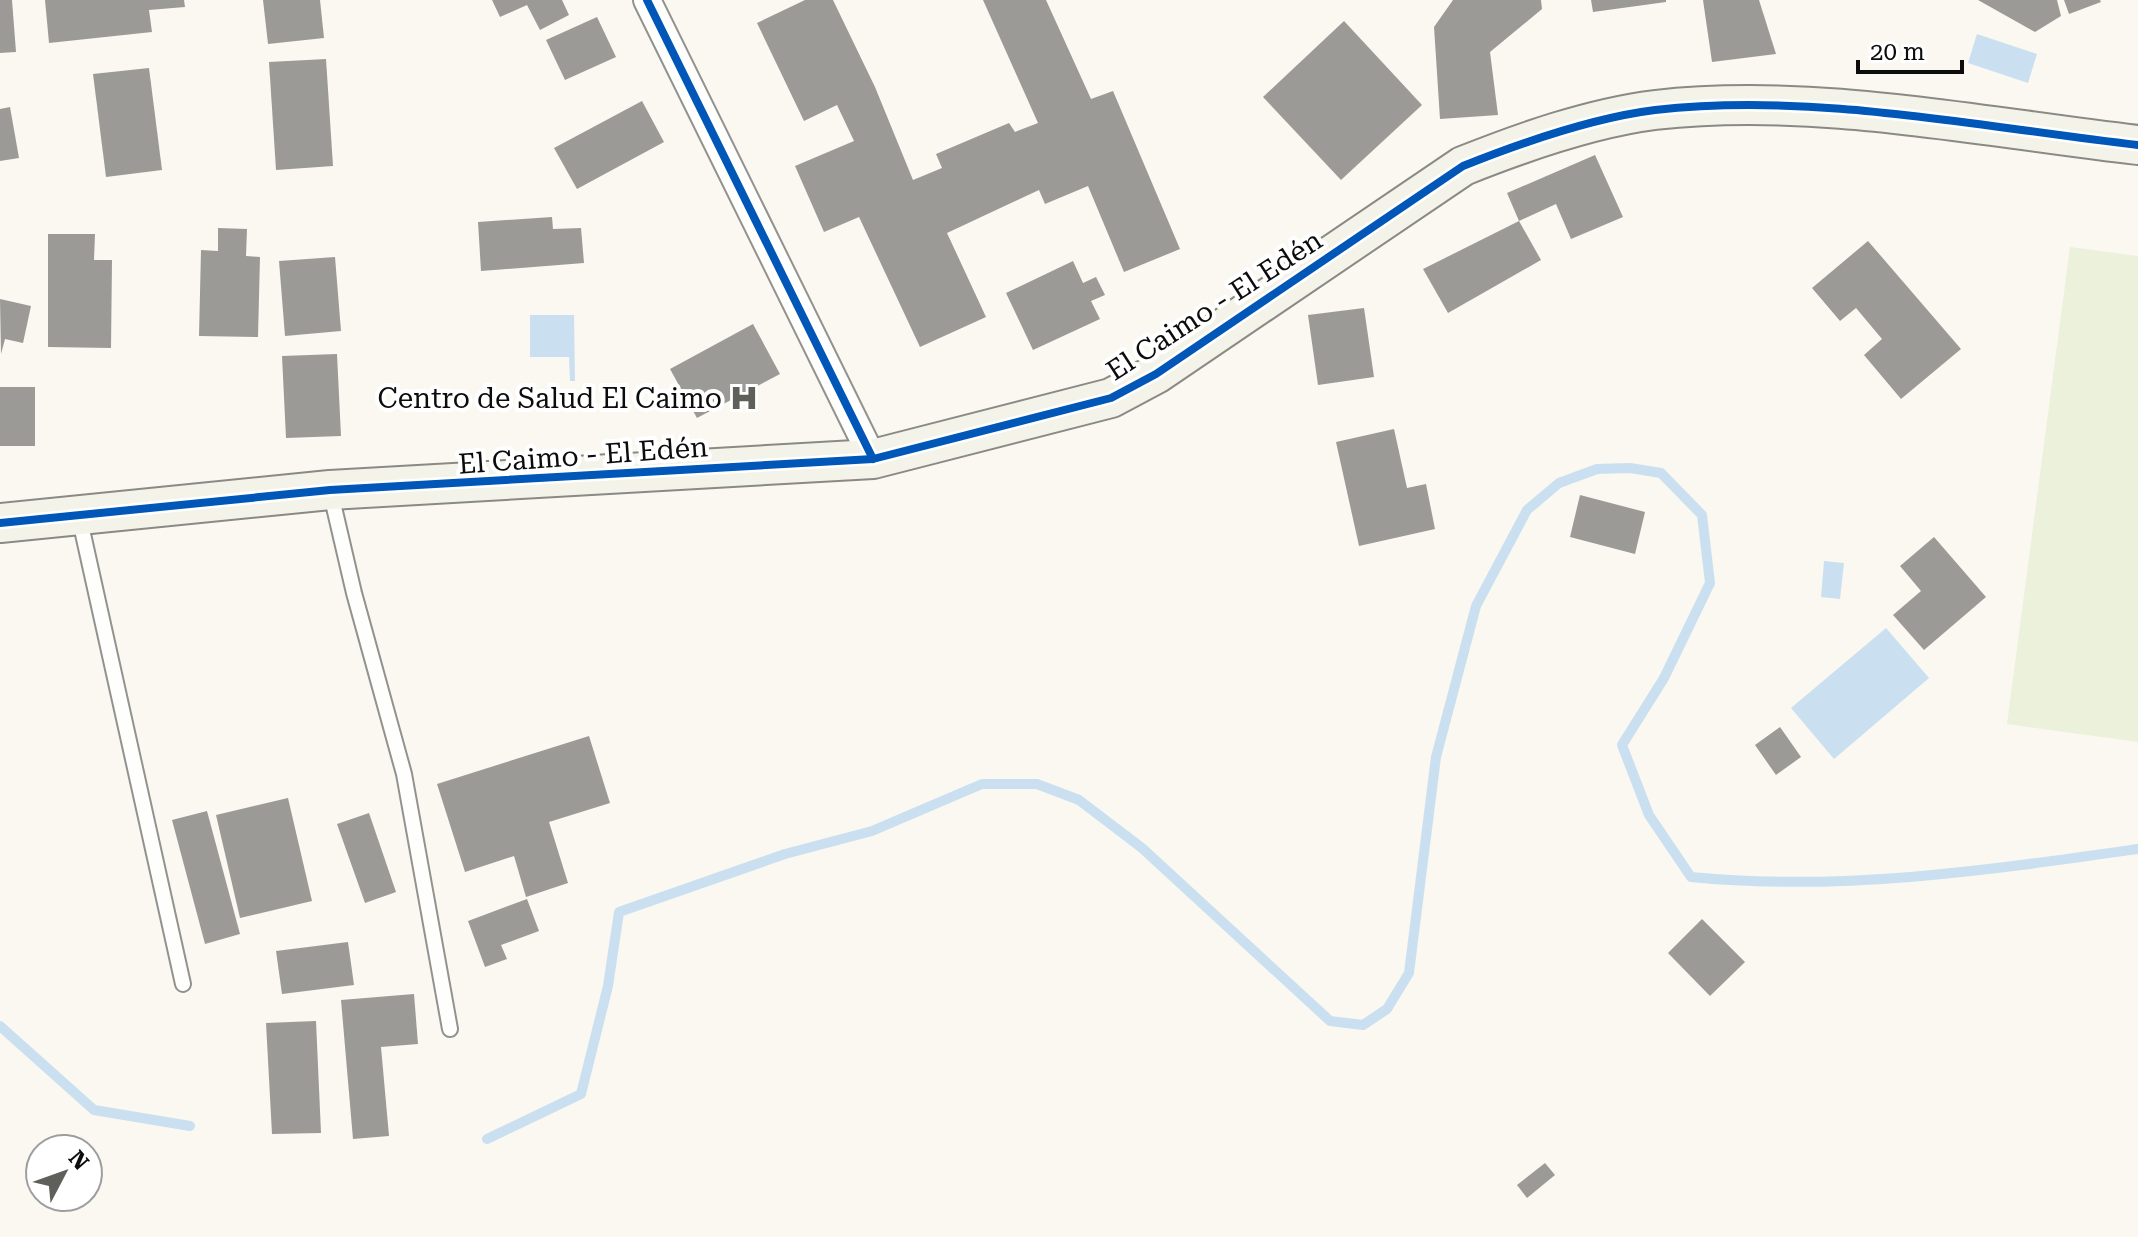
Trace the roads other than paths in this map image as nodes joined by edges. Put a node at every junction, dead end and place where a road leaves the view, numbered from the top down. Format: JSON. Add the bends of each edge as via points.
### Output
{"nodes":[{"id":1,"x":647,"y":0,"type":"edge"},
{"id":2,"x":2138,"y":145,"type":"edge"},
{"id":3,"x":873,"y":459,"type":"junction"},
{"id":4,"x":330,"y":490,"type":"junction"},
{"id":5,"x":79,"y":516,"type":"junction"},
{"id":6,"x":0,"y":523,"type":"edge"},
{"id":7,"x":183,"y":984,"type":"dead end"},
{"id":8,"x":450,"y":1029,"type":"dead end"}],
"edges":[{"from":1,"to":3,"type":"street"},
{"from":2,"to":3,"type":"street","name":"El Caimo - El Edén","via":[[1840,109],[1717,106],[1653,110],[1600,122],[1463,166],[1156,374],[1111,398]]},
{"from":3,"to":4,"type":"street","name":"El Caimo - El Edén"},
{"from":4,"to":5,"type":"street","name":"El Caimo - El Edén"},
{"from":4,"to":8,"type":"lane","via":[[404,774]]},
{"from":5,"to":6,"type":"street","name":"El Caimo - El Edén"},
{"from":5,"to":7,"type":"lane"}]}
